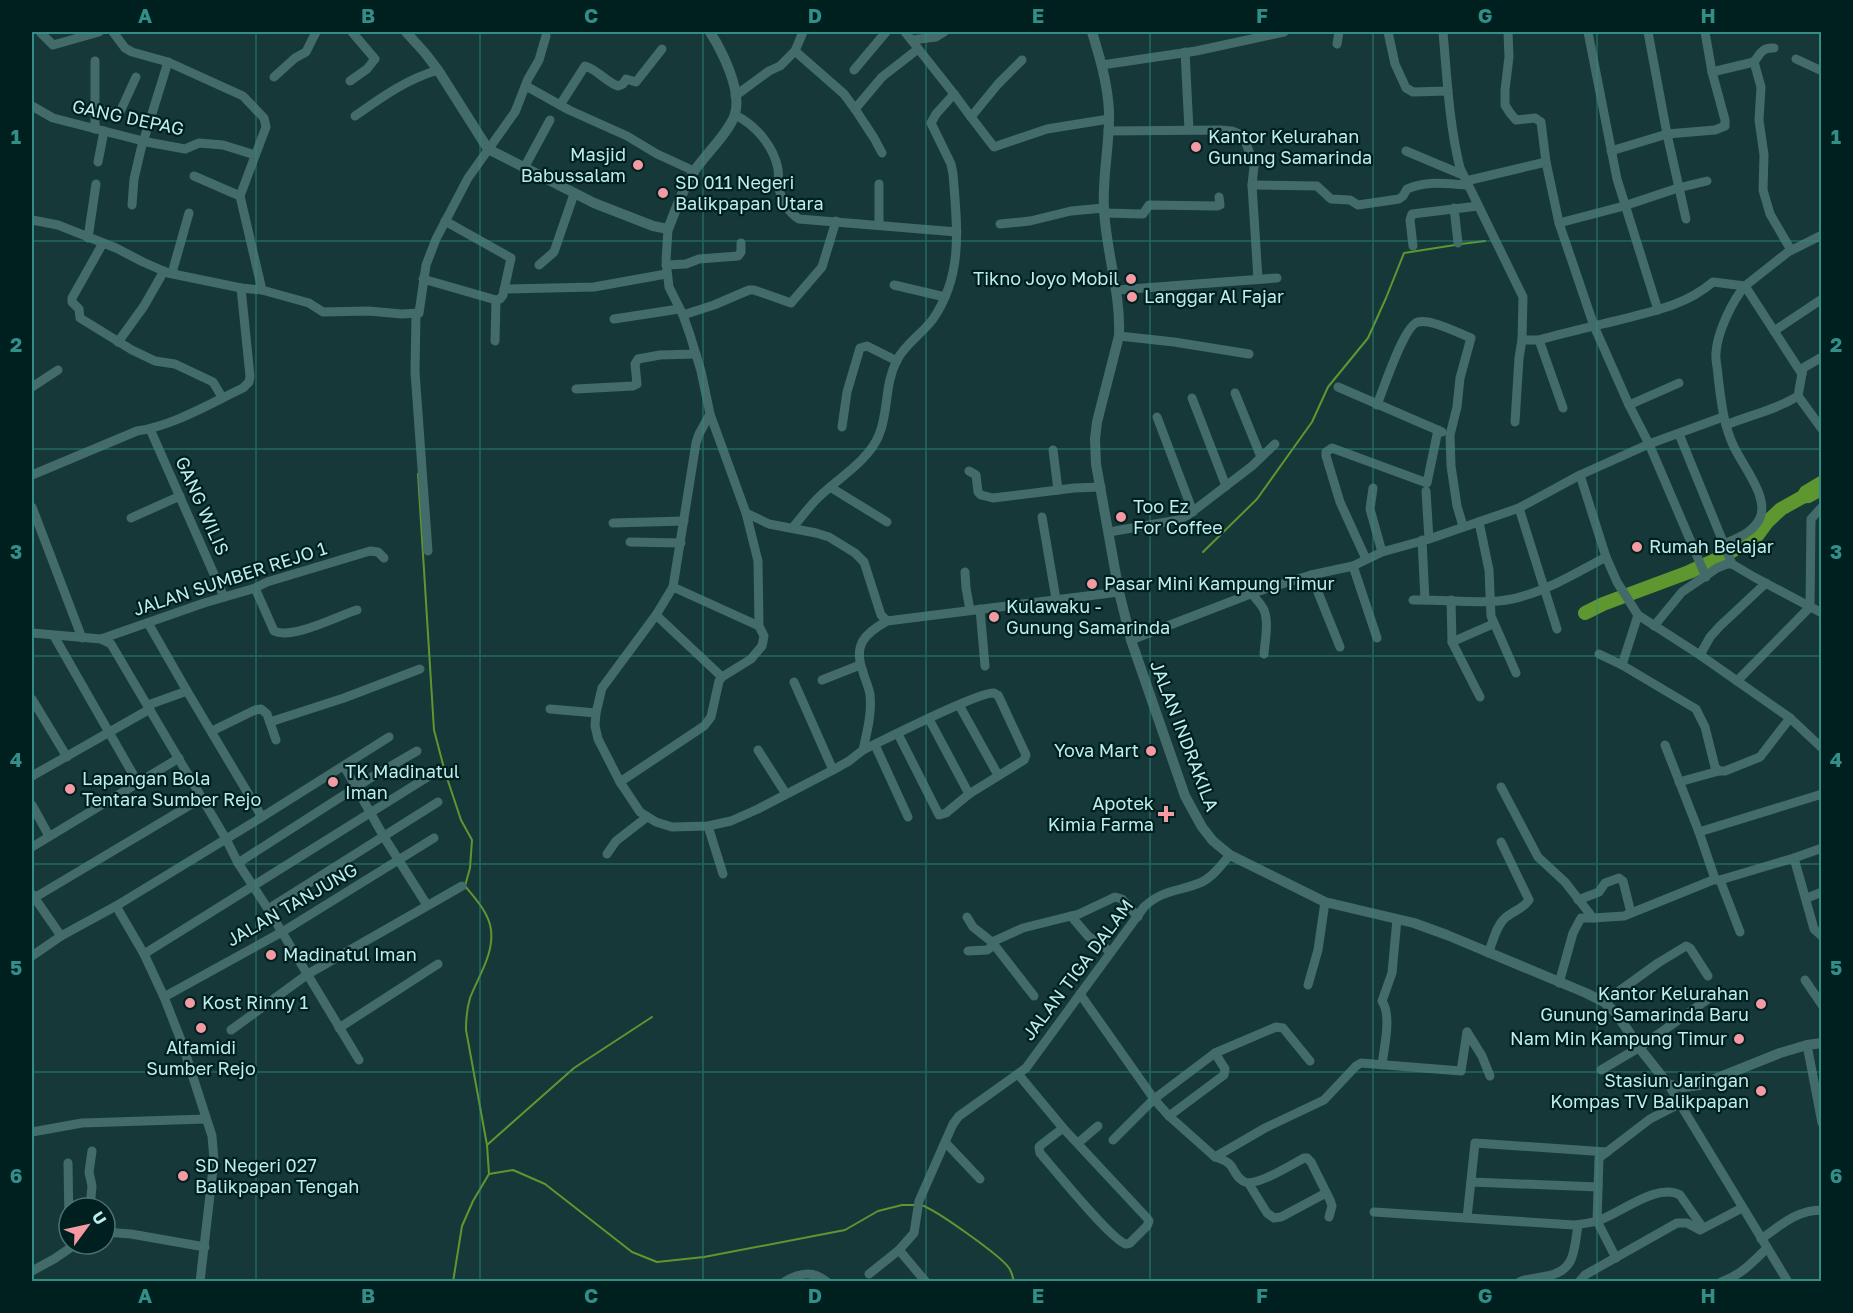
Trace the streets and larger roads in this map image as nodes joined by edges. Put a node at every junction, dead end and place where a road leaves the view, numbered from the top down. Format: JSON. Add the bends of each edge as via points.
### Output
{"nodes":[{"id":1,"x":40,"y":32,"type":"edge"},
{"id":2,"x":99,"y":32,"type":"edge"},
{"id":3,"x":113,"y":32,"type":"edge"},
{"id":4,"x":316,"y":32,"type":"edge"},
{"id":5,"x":352,"y":32,"type":"edge"},
{"id":6,"x":406,"y":32,"type":"edge"},
{"id":7,"x":710,"y":32,"type":"edge"},
{"id":8,"x":803,"y":32,"type":"edge"},
{"id":9,"x":886,"y":32,"type":"edge"},
{"id":10,"x":905,"y":32,"type":"edge"},
{"id":11,"x":944,"y":32,"type":"edge"},
{"id":12,"x":1092,"y":32,"type":"edge"},
{"id":13,"x":1284,"y":32,"type":"edge"},
{"id":14,"x":1339,"y":32,"type":"edge"},
{"id":15,"x":1388,"y":32,"type":"edge"},
{"id":16,"x":1443,"y":32,"type":"edge"},
{"id":17,"x":1508,"y":32,"type":"edge"},
{"id":18,"x":1588,"y":32,"type":"edge"},
{"id":19,"x":1648,"y":32,"type":"edge"},
{"id":20,"x":1705,"y":32,"type":"edge"},
{"id":21,"x":546,"y":36,"type":"dead end"},
{"id":22,"x":1242,"y":36,"type":"edge"},
{"id":23,"x":912,"y":40,"type":"junction"},
{"id":24,"x":1337,"y":44,"type":"dead end"},
{"id":25,"x":1774,"y":48,"type":"dead end"},
{"id":26,"x":662,"y":49,"type":"dead end"},
{"id":27,"x":918,"y":49,"type":"junction"},
{"id":28,"x":795,"y":51,"type":"junction"},
{"id":29,"x":1185,"y":52,"type":"junction"},
{"id":30,"x":1796,"y":59,"type":"dead end"},
{"id":31,"x":1022,"y":60,"type":"dead end"},
{"id":32,"x":95,"y":61,"type":"dead end"},
{"id":33,"x":168,"y":62,"type":"junction"},
{"id":34,"x":1754,"y":62,"type":"junction"},
{"id":35,"x":1102,"y":65,"type":"junction"},
{"id":36,"x":438,"y":70,"type":"junction"},
{"id":37,"x":854,"y":70,"type":"dead end"},
{"id":38,"x":1821,"y":71,"type":"edge"},
{"id":39,"x":1712,"y":72,"type":"junction"},
{"id":40,"x":136,"y":76,"type":"dead end"},
{"id":41,"x":274,"y":76,"type":"dead end"},
{"id":42,"x":350,"y":81,"type":"dead end"},
{"id":43,"x":526,"y":86,"type":"junction"},
{"id":44,"x":1448,"y":91,"type":"junction"},
{"id":45,"x":954,"y":94,"type":"junction"},
{"id":46,"x":735,"y":96,"type":"junction"},
{"id":47,"x":560,"y":105,"type":"junction"},
{"id":48,"x":32,"y":106,"type":"edge"},
{"id":49,"x":855,"y":109,"type":"junction"},
{"id":50,"x":95,"y":111,"type":"junction"},
{"id":51,"x":735,"y":115,"type":"junction"},
{"id":52,"x":355,"y":116,"type":"dead end"},
{"id":53,"x":971,"y":117,"type":"junction"},
{"id":54,"x":550,"y":120,"type":"dead end"},
{"id":55,"x":1108,"y":125,"type":"junction"},
{"id":56,"x":100,"y":130,"type":"junction"},
{"id":57,"x":1189,"y":130,"type":"junction"},
{"id":58,"x":1666,"y":134,"type":"junction"},
{"id":59,"x":143,"y":140,"type":"junction"},
{"id":60,"x":488,"y":149,"type":"junction"},
{"id":61,"x":1406,"y":151,"type":"dead end"},
{"id":62,"x":1611,"y":151,"type":"junction"},
{"id":63,"x":882,"y":153,"type":"dead end"},
{"id":64,"x":255,"y":155,"type":"junction"},
{"id":65,"x":98,"y":162,"type":"dead end"},
{"id":66,"x":1546,"y":162,"type":"junction"},
{"id":67,"x":524,"y":168,"type":"junction"},
{"id":68,"x":694,"y":171,"type":"junction"},
{"id":69,"x":194,"y":176,"type":"dead end"},
{"id":70,"x":1466,"y":181,"type":"junction"},
{"id":71,"x":1707,"y":181,"type":"dead end"},
{"id":72,"x":96,"y":184,"type":"dead end"},
{"id":73,"x":879,"y":184,"type":"dead end"},
{"id":74,"x":1252,"y":185,"type":"junction"},
{"id":75,"x":1678,"y":188,"type":"junction"},
{"id":76,"x":574,"y":194,"type":"junction"},
{"id":77,"x":240,"y":196,"type":"junction"},
{"id":78,"x":1219,"y":197,"type":"dead end"},
{"id":79,"x":132,"y":205,"type":"dead end"},
{"id":80,"x":1478,"y":206,"type":"junction"},
{"id":81,"x":1624,"y":206,"type":"junction"},
{"id":82,"x":1454,"y":208,"type":"junction"},
{"id":83,"x":1104,"y":210,"type":"junction"},
{"id":84,"x":189,"y":213,"type":"dead end"},
{"id":85,"x":1686,"y":219,"type":"dead end"},
{"id":86,"x":32,"y":220,"type":"edge"},
{"id":87,"x":445,"y":221,"type":"junction"},
{"id":88,"x":836,"y":221,"type":"junction"},
{"id":89,"x":1559,"y":223,"type":"junction"},
{"id":90,"x":1000,"y":224,"type":"dead end"},
{"id":91,"x":879,"y":225,"type":"junction"},
{"id":92,"x":668,"y":229,"type":"junction"},
{"id":93,"x":957,"y":232,"type":"junction"},
{"id":94,"x":1821,"y":235,"type":"edge"},
{"id":95,"x":88,"y":238,"type":"junction"},
{"id":96,"x":103,"y":243,"type":"junction"},
{"id":97,"x":741,"y":243,"type":"dead end"},
{"id":98,"x":1458,"y":243,"type":"dead end"},
{"id":99,"x":1413,"y":246,"type":"dead end"},
{"id":100,"x":1791,"y":250,"type":"junction"},
{"id":101,"x":539,"y":266,"type":"dead end"},
{"id":102,"x":666,"y":269,"type":"junction"},
{"id":103,"x":168,"y":272,"type":"junction"},
{"id":104,"x":1277,"y":278,"type":"dead end"},
{"id":105,"x":423,"y":279,"type":"junction"},
{"id":106,"x":1258,"y":279,"type":"junction"},
{"id":107,"x":894,"y":285,"type":"dead end"},
{"id":108,"x":1744,"y":286,"type":"junction"},
{"id":109,"x":241,"y":288,"type":"junction"},
{"id":110,"x":504,"y":289,"type":"junction"},
{"id":111,"x":262,"y":290,"type":"junction"},
{"id":112,"x":1117,"y":290,"type":"junction"},
{"id":113,"x":945,"y":297,"type":"junction"},
{"id":114,"x":1821,"y":299,"type":"edge"},
{"id":115,"x":496,"y":300,"type":"junction"},
{"id":116,"x":1658,"y":310,"type":"junction"},
{"id":117,"x":681,"y":312,"type":"junction"},
{"id":118,"x":416,"y":314,"type":"junction"},
{"id":119,"x":614,"y":319,"type":"dead end"},
{"id":120,"x":1594,"y":326,"type":"junction"},
{"id":121,"x":1774,"y":331,"type":"junction"},
{"id":122,"x":1119,"y":336,"type":"junction"},
{"id":123,"x":1522,"y":340,"type":"junction"},
{"id":124,"x":1539,"y":340,"type":"junction"},
{"id":125,"x":495,"y":341,"type":"dead end"},
{"id":126,"x":118,"y":342,"type":"junction"},
{"id":127,"x":696,"y":354,"type":"junction"},
{"id":128,"x":1249,"y":354,"type":"dead end"},
{"id":129,"x":1821,"y":357,"type":"edge"},
{"id":130,"x":897,"y":361,"type":"junction"},
{"id":131,"x":58,"y":370,"type":"dead end"},
{"id":132,"x":1802,"y":374,"type":"junction"},
{"id":133,"x":1679,"y":383,"type":"dead end"},
{"id":134,"x":32,"y":387,"type":"edge"},
{"id":135,"x":1338,"y":387,"type":"dead end"},
{"id":136,"x":576,"y":389,"type":"dead end"},
{"id":137,"x":1235,"y":393,"type":"dead end"},
{"id":138,"x":1798,"y":396,"type":"junction"},
{"id":139,"x":222,"y":397,"type":"junction"},
{"id":140,"x":1192,"y":398,"type":"dead end"},
{"id":141,"x":1377,"y":405,"type":"junction"},
{"id":142,"x":1629,"y":405,"type":"junction"},
{"id":143,"x":1563,"y":408,"type":"dead end"},
{"id":144,"x":710,"y":414,"type":"junction"},
{"id":145,"x":1157,"y":417,"type":"dead end"},
{"id":146,"x":1724,"y":421,"type":"junction"},
{"id":147,"x":1515,"y":422,"type":"dead end"},
{"id":148,"x":842,"y":427,"type":"dead end"},
{"id":149,"x":150,"y":429,"type":"junction"},
{"id":150,"x":1821,"y":429,"type":"edge"},
{"id":151,"x":1438,"y":430,"type":"junction"},
{"id":152,"x":1679,"y":434,"type":"junction"},
{"id":153,"x":1450,"y":435,"type":"junction"},
{"id":154,"x":1275,"y":444,"type":"dead end"},
{"id":155,"x":1649,"y":444,"type":"junction"},
{"id":156,"x":1053,"y":450,"type":"dead end"},
{"id":157,"x":1261,"y":457,"type":"junction"},
{"id":158,"x":969,"y":471,"type":"dead end"},
{"id":159,"x":32,"y":475,"type":"edge"},
{"id":160,"x":1580,"y":475,"type":"junction"},
{"id":161,"x":1226,"y":486,"type":"junction"},
{"id":162,"x":830,"y":487,"type":"junction"},
{"id":163,"x":1101,"y":487,"type":"junction"},
{"id":164,"x":1373,"y":488,"type":"dead end"},
{"id":165,"x":1058,"y":490,"type":"junction"},
{"id":166,"x":1426,"y":490,"type":"dead end"},
{"id":167,"x":180,"y":496,"type":"junction"},
{"id":168,"x":32,"y":507,"type":"edge"},
{"id":169,"x":1821,"y":507,"type":"edge"},
{"id":170,"x":1519,"y":508,"type":"junction"},
{"id":171,"x":1193,"y":512,"type":"junction"},
{"id":172,"x":746,"y":513,"type":"junction"},
{"id":173,"x":1042,"y":517,"type":"dead end"},
{"id":174,"x":130,"y":518,"type":"dead end"},
{"id":175,"x":684,"y":521,"type":"junction"},
{"id":176,"x":887,"y":522,"type":"dead end"},
{"id":177,"x":1479,"y":522,"type":"junction"},
{"id":178,"x":614,"y":523,"type":"dead end"},
{"id":179,"x":1463,"y":526,"type":"junction"},
{"id":180,"x":793,"y":527,"type":"junction"},
{"id":181,"x":1109,"y":532,"type":"junction"},
{"id":182,"x":1816,"y":535,"type":"edge"},
{"id":183,"x":1425,"y":539,"type":"junction"},
{"id":184,"x":630,"y":542,"type":"dead end"},
{"id":185,"x":681,"y":543,"type":"junction"},
{"id":186,"x":1724,"y":546,"type":"junction"},
{"id":187,"x":428,"y":551,"type":"dead end"},
{"id":188,"x":1382,"y":552,"type":"junction"},
{"id":189,"x":1606,"y":557,"type":"junction"},
{"id":190,"x":384,"y":558,"type":"dead end"},
{"id":191,"x":1366,"y":559,"type":"junction"},
{"id":192,"x":1732,"y":562,"type":"junction"},
{"id":193,"x":1353,"y":566,"type":"junction"},
{"id":194,"x":965,"y":572,"type":"dead end"},
{"id":195,"x":1311,"y":575,"type":"junction"},
{"id":196,"x":1705,"y":576,"type":"junction"},
{"id":197,"x":1766,"y":583,"type":"junction"},
{"id":198,"x":673,"y":587,"type":"junction"},
{"id":199,"x":255,"y":588,"type":"junction"},
{"id":200,"x":1545,"y":588,"type":"junction"},
{"id":201,"x":1119,"y":592,"type":"junction"},
{"id":202,"x":1252,"y":594,"type":"junction"},
{"id":203,"x":225,"y":597,"type":"junction"},
{"id":204,"x":1056,"y":598,"type":"junction"},
{"id":205,"x":1413,"y":600,"type":"dead end"},
{"id":206,"x":1425,"y":600,"type":"junction"},
{"id":207,"x":1451,"y":600,"type":"junction"},
{"id":208,"x":1490,"y":602,"type":"junction"},
{"id":209,"x":1810,"y":607,"type":"junction"},
{"id":210,"x":975,"y":609,"type":"junction"},
{"id":211,"x":357,"y":610,"type":"dead end"},
{"id":212,"x":1821,"y":613,"type":"edge"},
{"id":213,"x":656,"y":615,"type":"junction"},
{"id":214,"x":1638,"y":615,"type":"junction"},
{"id":215,"x":887,"y":621,"type":"junction"},
{"id":216,"x":148,"y":623,"type":"junction"},
{"id":217,"x":1493,"y":624,"type":"junction"},
{"id":218,"x":759,"y":626,"type":"junction"},
{"id":219,"x":1654,"y":626,"type":"junction"},
{"id":220,"x":1557,"y":629,"type":"dead end"},
{"id":221,"x":32,"y":633,"type":"edge"},
{"id":222,"x":54,"y":636,"type":"junction"},
{"id":223,"x":82,"y":638,"type":"junction"},
{"id":224,"x":1377,"y":638,"type":"dead end"},
{"id":225,"x":101,"y":639,"type":"junction"},
{"id":226,"x":1131,"y":640,"type":"junction"},
{"id":227,"x":1452,"y":642,"type":"junction"},
{"id":228,"x":1340,"y":647,"type":"dead end"},
{"id":229,"x":1263,"y":654,"type":"dead end"},
{"id":230,"x":1599,"y":654,"type":"dead end"},
{"id":231,"x":1700,"y":654,"type":"junction"},
{"id":232,"x":860,"y":665,"type":"junction"},
{"id":233,"x":1623,"y":665,"type":"junction"},
{"id":234,"x":985,"y":666,"type":"dead end"},
{"id":235,"x":420,"y":669,"type":"dead end"},
{"id":236,"x":1516,"y":673,"type":"dead end"},
{"id":237,"x":722,"y":677,"type":"junction"},
{"id":238,"x":822,"y":680,"type":"dead end"},
{"id":239,"x":1737,"y":681,"type":"junction"},
{"id":240,"x":794,"y":682,"type":"dead end"},
{"id":241,"x":187,"y":691,"type":"junction"},
{"id":242,"x":1480,"y":697,"type":"dead end"},
{"id":243,"x":32,"y":699,"type":"edge"},
{"id":244,"x":959,"y":705,"type":"junction"},
{"id":245,"x":149,"y":707,"type":"junction"},
{"id":246,"x":550,"y":709,"type":"dead end"},
{"id":247,"x":596,"y":713,"type":"junction"},
{"id":248,"x":1790,"y":718,"type":"junction"},
{"id":249,"x":929,"y":719,"type":"junction"},
{"id":250,"x":270,"y":722,"type":"junction"},
{"id":251,"x":212,"y":731,"type":"junction"},
{"id":252,"x":109,"y":733,"type":"junction"},
{"id":253,"x":898,"y":734,"type":"junction"},
{"id":254,"x":389,"y":737,"type":"dead end"},
{"id":255,"x":276,"y":740,"type":"dead end"},
{"id":256,"x":1819,"y":741,"type":"edge"},
{"id":257,"x":875,"y":744,"type":"junction"},
{"id":258,"x":1665,"y":745,"type":"dead end"},
{"id":259,"x":758,"y":750,"type":"dead end"},
{"id":260,"x":863,"y":750,"type":"junction"},
{"id":261,"x":417,"y":751,"type":"dead end"},
{"id":262,"x":67,"y":757,"type":"junction"},
{"id":263,"x":179,"y":758,"type":"junction"},
{"id":264,"x":344,"y":766,"type":"junction"},
{"id":265,"x":833,"y":770,"type":"junction"},
{"id":266,"x":1719,"y":771,"type":"junction"},
{"id":267,"x":434,"y":773,"type":"dead end"},
{"id":268,"x":998,"y":775,"type":"junction"},
{"id":269,"x":32,"y":776,"type":"edge"},
{"id":270,"x":620,"y":782,"type":"junction"},
{"id":271,"x":1679,"y":782,"type":"junction"},
{"id":272,"x":138,"y":783,"type":"junction"},
{"id":273,"x":356,"y":787,"type":"junction"},
{"id":274,"x":1501,"y":787,"type":"dead end"},
{"id":275,"x":786,"y":794,"type":"junction"},
{"id":276,"x":969,"y":794,"type":"junction"},
{"id":277,"x":1821,"y":794,"type":"edge"},
{"id":278,"x":202,"y":798,"type":"junction"},
{"id":279,"x":438,"y":802,"type":"dead end"},
{"id":280,"x":32,"y":806,"type":"edge"},
{"id":281,"x":370,"y":813,"type":"junction"},
{"id":282,"x":647,"y":817,"type":"junction"},
{"id":283,"x":908,"y":817,"type":"dead end"},
{"id":284,"x":262,"y":818,"type":"junction"},
{"id":285,"x":708,"y":826,"type":"junction"},
{"id":286,"x":1699,"y":832,"type":"junction"},
{"id":287,"x":49,"y":836,"type":"junction"},
{"id":288,"x":384,"y":837,"type":"junction"},
{"id":289,"x":434,"y":838,"type":"dead end"},
{"id":290,"x":226,"y":839,"type":"junction"},
{"id":291,"x":1501,"y":842,"type":"dead end"},
{"id":292,"x":32,"y":847,"type":"edge"},
{"id":293,"x":1821,"y":848,"type":"edge"},
{"id":294,"x":607,"y":854,"type":"dead end"},
{"id":295,"x":1230,"y":855,"type":"junction"},
{"id":296,"x":1794,"y":858,"type":"junction"},
{"id":297,"x":399,"y":861,"type":"junction"},
{"id":298,"x":238,"y":863,"type":"junction"},
{"id":299,"x":723,"y":874,"type":"dead end"},
{"id":300,"x":1717,"y":880,"type":"junction"},
{"id":301,"x":252,"y":886,"type":"junction"},
{"id":302,"x":462,"y":886,"type":"dead end"},
{"id":303,"x":1821,"y":892,"type":"edge"},
{"id":304,"x":33,"y":896,"type":"edge"},
{"id":305,"x":1807,"y":898,"type":"junction"},
{"id":306,"x":1578,"y":900,"type":"junction"},
{"id":307,"x":1325,"y":902,"type":"junction"},
{"id":308,"x":427,"y":905,"type":"junction"},
{"id":309,"x":116,"y":906,"type":"junction"},
{"id":310,"x":268,"y":909,"type":"junction"},
{"id":311,"x":1631,"y":913,"type":"junction"},
{"id":312,"x":1071,"y":916,"type":"junction"},
{"id":313,"x":1138,"y":916,"type":"junction"},
{"id":314,"x":967,"y":917,"type":"dead end"},
{"id":315,"x":1593,"y":918,"type":"junction"},
{"id":316,"x":1397,"y":919,"type":"junction"},
{"id":317,"x":282,"y":932,"type":"junction"},
{"id":318,"x":1740,"y":932,"type":"dead end"},
{"id":319,"x":61,"y":936,"type":"junction"},
{"id":320,"x":1821,"y":936,"type":"edge"},
{"id":321,"x":993,"y":944,"type":"junction"},
{"id":322,"x":968,"y":951,"type":"dead end"},
{"id":323,"x":1111,"y":952,"type":"junction"},
{"id":324,"x":1488,"y":953,"type":"junction"},
{"id":325,"x":144,"y":954,"type":"junction"},
{"id":326,"x":32,"y":956,"type":"edge"},
{"id":327,"x":438,"y":964,"type":"dead end"},
{"id":328,"x":308,"y":974,"type":"junction"},
{"id":329,"x":1708,"y":976,"type":"dead end"},
{"id":330,"x":1805,"y":980,"type":"dead end"},
{"id":331,"x":1559,"y":983,"type":"junction"},
{"id":332,"x":1308,"y":985,"type":"dead end"},
{"id":333,"x":1718,"y":992,"type":"dead end"},
{"id":334,"x":1080,"y":994,"type":"junction"},
{"id":335,"x":1034,"y":996,"type":"dead end"},
{"id":336,"x":164,"y":997,"type":"junction"},
{"id":337,"x":1604,"y":1002,"type":"junction"},
{"id":338,"x":1821,"y":1005,"type":"edge"},
{"id":339,"x":339,"y":1028,"type":"junction"},
{"id":340,"x":231,"y":1030,"type":"dead end"},
{"id":341,"x":1821,"y":1043,"type":"edge"},
{"id":342,"x":1807,"y":1045,"type":"junction"},
{"id":343,"x":1640,"y":1047,"type":"junction"},
{"id":344,"x":1215,"y":1053,"type":"junction"},
{"id":345,"x":359,"y":1060,"type":"dead end"},
{"id":346,"x":1310,"y":1061,"type":"dead end"},
{"id":347,"x":1382,"y":1065,"type":"junction"},
{"id":348,"x":1601,"y":1070,"type":"dead end"},
{"id":349,"x":1018,"y":1074,"type":"junction"},
{"id":350,"x":1490,"y":1076,"type":"dead end"},
{"id":351,"x":1668,"y":1084,"type":"junction"},
{"id":352,"x":1154,"y":1099,"type":"junction"},
{"id":353,"x":1679,"y":1104,"type":"junction"},
{"id":354,"x":1169,"y":1116,"type":"junction"},
{"id":355,"x":207,"y":1119,"type":"junction"},
{"id":356,"x":1821,"y":1123,"type":"edge"},
{"id":357,"x":1098,"y":1126,"type":"dead end"},
{"id":358,"x":1064,"y":1128,"type":"junction"},
{"id":359,"x":32,"y":1132,"type":"edge"},
{"id":360,"x":1113,"y":1140,"type":"dead end"},
{"id":361,"x":945,"y":1142,"type":"junction"},
{"id":362,"x":1078,"y":1143,"type":"junction"},
{"id":363,"x":92,"y":1151,"type":"dead end"},
{"id":364,"x":1607,"y":1152,"type":"junction"},
{"id":365,"x":1215,"y":1157,"type":"junction"},
{"id":366,"x":68,"y":1163,"type":"dead end"},
{"id":367,"x":980,"y":1179,"type":"dead end"},
{"id":368,"x":1471,"y":1182,"type":"junction"},
{"id":369,"x":1249,"y":1184,"type":"junction"},
{"id":370,"x":1598,"y":1187,"type":"junction"},
{"id":371,"x":1326,"y":1193,"type":"junction"},
{"id":372,"x":69,"y":1196,"type":"edge"},
{"id":373,"x":91,"y":1196,"type":"edge"},
{"id":374,"x":1742,"y":1208,"type":"junction"},
{"id":375,"x":1821,"y":1210,"type":"edge"},
{"id":376,"x":1374,"y":1212,"type":"dead end"},
{"id":377,"x":1329,"y":1217,"type":"dead end"},
{"id":378,"x":1467,"y":1218,"type":"junction"},
{"id":379,"x":1597,"y":1221,"type":"junction"},
{"id":380,"x":1578,"y":1225,"type":"junction"},
{"id":381,"x":1703,"y":1228,"type":"junction"},
{"id":382,"x":117,"y":1233,"type":"edge"},
{"id":383,"x":1761,"y":1239,"type":"junction"},
{"id":384,"x":205,"y":1247,"type":"junction"},
{"id":385,"x":1767,"y":1248,"type":"junction"},
{"id":386,"x":899,"y":1250,"type":"junction"},
{"id":387,"x":58,"y":1256,"type":"edge"},
{"id":388,"x":1616,"y":1258,"type":"junction"},
{"id":389,"x":32,"y":1271,"type":"edge"},
{"id":390,"x":869,"y":1274,"type":"dead end"},
{"id":391,"x":200,"y":1281,"type":"edge"},
{"id":392,"x":784,"y":1281,"type":"edge"},
{"id":393,"x":827,"y":1281,"type":"edge"},
{"id":394,"x":926,"y":1281,"type":"edge"},
{"id":395,"x":1519,"y":1281,"type":"edge"},
{"id":396,"x":1579,"y":1281,"type":"edge"},
{"id":397,"x":1721,"y":1281,"type":"edge"},
{"id":398,"x":1788,"y":1281,"type":"edge"}],
"edges":[{"from":1,"to":2,"type":"street","via":[[53,45]]},
{"from":3,"to":33,"type":"street","via":[[132,52]]},
{"from":4,"to":41,"type":"street","via":[[306,52]]},
{"from":5,"to":42,"type":"street","via":[[375,60]]},
{"from":6,"to":36,"type":"street"},
{"from":7,"to":46,"type":"street","via":[[732,76]]},
{"from":8,"to":28,"type":"street"},
{"from":9,"to":37,"type":"street"},
{"from":10,"to":23,"type":"street"},
{"from":11,"to":23,"type":"street"},
{"from":12,"to":35,"type":"street","name":"JALAN INDRAKILA"},
{"from":13,"to":22,"type":"street"},
{"from":14,"to":24,"type":"street"},
{"from":15,"to":44,"type":"street","via":[[1404,86],[1413,92]]},
{"from":16,"to":44,"type":"street"},
{"from":17,"to":66,"type":"street","via":[[1506,107],[1516,120],[1535,118],[1541,122]]},
{"from":18,"to":62,"type":"street"},
{"from":19,"to":58,"type":"street"},
{"from":20,"to":39,"type":"street"},
{"from":21,"to":43,"type":"street"},
{"from":22,"to":29,"type":"street"},
{"from":23,"to":27,"type":"street"},
{"from":25,"to":34,"type":"street","via":[[1763,50]]},
{"from":26,"to":47,"type":"street","via":[[636,82],[626,79],[618,86],[585,66]]},
{"from":27,"to":45,"type":"street"},
{"from":27,"to":49,"type":"street","via":[[882,77]]},
{"from":28,"to":46,"type":"street"},
{"from":28,"to":49,"type":"street","via":[[844,94]]},
{"from":29,"to":35,"type":"street"},
{"from":29,"to":57,"type":"street"},
{"from":30,"to":38,"type":"street"},
{"from":31,"to":53,"type":"street"},
{"from":32,"to":50,"type":"street"},
{"from":33,"to":59,"type":"street"},
{"from":33,"to":64,"type":"street","via":[[243,96],[256,109],[266,128]]},
{"from":34,"to":39,"type":"street"},
{"from":34,"to":100,"type":"street","via":[[1761,87],[1763,190],[1770,214]]},
{"from":35,"to":55,"type":"street","name":"JALAN INDRAKILA"},
{"from":36,"to":52,"type":"street","via":[[403,84]]},
{"from":36,"to":60,"type":"street"},
{"from":39,"to":58,"type":"street","via":[[1725,126]]},
{"from":40,"to":50,"type":"street","via":[[120,112]]},
{"from":43,"to":47,"type":"street"},
{"from":43,"to":60,"type":"street","via":[[515,112]]},
{"from":44,"to":70,"type":"street","via":[[1457,154]]},
{"from":45,"to":53,"type":"street"},
{"from":45,"to":93,"type":"street","via":[[931,123],[951,164]]},
{"from":46,"to":51,"type":"street"},
{"from":47,"to":68,"type":"street"},
{"from":48,"to":56,"type":"street","name":"GANG DEPAG","via":[[53,118]]},
{"from":49,"to":63,"type":"street"},
{"from":50,"to":56,"type":"street"},
{"from":51,"to":68,"type":"street"},
{"from":51,"to":88,"type":"street","via":[[757,131],[772,151],[779,188],[790,212],[800,219]]},
{"from":53,"to":55,"type":"street","via":[[994,147],[1047,129]]},
{"from":54,"to":67,"type":"street"},
{"from":55,"to":57,"type":"street"},
{"from":55,"to":83,"type":"street","name":"JALAN INDRAKILA"},
{"from":56,"to":59,"type":"street","name":"GANG DEPAG"},
{"from":56,"to":65,"type":"street"},
{"from":57,"to":74,"type":"street","via":[[1239,134],[1254,166]]},
{"from":58,"to":62,"type":"street"},
{"from":58,"to":75,"type":"street"},
{"from":59,"to":64,"type":"street","name":"GANG DEPAG","via":[[185,149],[199,143],[223,145]]},
{"from":59,"to":79,"type":"street"},
{"from":60,"to":67,"type":"street"},
{"from":60,"to":87,"type":"street"},
{"from":61,"to":70,"type":"street"},
{"from":62,"to":81,"type":"street"},
{"from":64,"to":77,"type":"street"},
{"from":66,"to":70,"type":"street"},
{"from":66,"to":89,"type":"street"},
{"from":67,"to":76,"type":"street"},
{"from":68,"to":92,"type":"street"},
{"from":69,"to":77,"type":"street"},
{"from":70,"to":74,"type":"street","via":[[1417,185],[1399,199],[1358,205],[1350,200],[1331,200],[1317,186]]},
{"from":70,"to":80,"type":"street"},
{"from":71,"to":75,"type":"street"},
{"from":72,"to":95,"type":"street"},
{"from":73,"to":91,"type":"street"},
{"from":74,"to":106,"type":"street"},
{"from":75,"to":81,"type":"street"},
{"from":75,"to":85,"type":"street"},
{"from":76,"to":92,"type":"street"},
{"from":76,"to":101,"type":"street","via":[[554,252]]},
{"from":77,"to":111,"type":"street"},
{"from":78,"to":83,"type":"street","via":[[1217,206],[1149,206],[1143,214]]},
{"from":80,"to":82,"type":"street"},
{"from":80,"to":123,"type":"street","via":[[1522,297]]},
{"from":81,"to":89,"type":"street"},
{"from":81,"to":116,"type":"street"},
{"from":82,"to":98,"type":"street"},
{"from":82,"to":99,"type":"street","via":[[1412,214]]},
{"from":83,"to":90,"type":"street","via":[[1071,211]]},
{"from":83,"to":112,"type":"street","name":"JALAN INDRAKILA"},
{"from":84,"to":103,"type":"street"},
{"from":86,"to":95,"type":"street","via":[[58,225]]},
{"from":87,"to":105,"type":"street"},
{"from":87,"to":110,"type":"street","via":[[511,258]]},
{"from":88,"to":91,"type":"street"},
{"from":88,"to":117,"type":"street","via":[[822,267],[791,303],[749,290],[714,305]]},
{"from":89,"to":120,"type":"street"},
{"from":91,"to":93,"type":"street"},
{"from":92,"to":102,"type":"street"},
{"from":93,"to":113,"type":"street","via":[[954,270]]},
{"from":94,"to":100,"type":"street"},
{"from":95,"to":96,"type":"street"},
{"from":96,"to":103,"type":"street"},
{"from":96,"to":126,"type":"street","via":[[72,301],[80,309],[82,320]]},
{"from":97,"to":102,"type":"street","via":[[738,256],[699,259]]},
{"from":100,"to":108,"type":"street"},
{"from":102,"to":110,"type":"street","via":[[594,287]]},
{"from":102,"to":117,"type":"street"},
{"from":103,"to":109,"type":"street"},
{"from":103,"to":126,"type":"street"},
{"from":104,"to":106,"type":"street"},
{"from":105,"to":115,"type":"street"},
{"from":105,"to":118,"type":"street"},
{"from":106,"to":112,"type":"street"},
{"from":107,"to":113,"type":"street"},
{"from":108,"to":116,"type":"street","via":[[1713,282],[1684,302]]},
{"from":108,"to":121,"type":"street"},
{"from":108,"to":146,"type":"street","via":[[1722,328],[1716,353]]},
{"from":109,"to":111,"type":"street"},
{"from":109,"to":139,"type":"street","via":[[249,382]]},
{"from":110,"to":115,"type":"street"},
{"from":111,"to":118,"type":"street","via":[[309,303],[323,312]]},
{"from":112,"to":122,"type":"street","name":"JALAN INDRAKILA"},
{"from":113,"to":130,"type":"street","via":[[933,319]]},
{"from":114,"to":121,"type":"street"},
{"from":115,"to":125,"type":"street"},
{"from":116,"to":120,"type":"street"},
{"from":117,"to":119,"type":"street"},
{"from":117,"to":127,"type":"street"},
{"from":118,"to":187,"type":"street","via":[[415,372]]},
{"from":120,"to":124,"type":"street"},
{"from":120,"to":142,"type":"street"},
{"from":121,"to":132,"type":"street"},
{"from":122,"to":128,"type":"street"},
{"from":122,"to":163,"type":"street","name":"JALAN INDRAKILA","via":[[1096,422],[1096,464]]},
{"from":123,"to":124,"type":"street"},
{"from":123,"to":147,"type":"street"},
{"from":124,"to":143,"type":"street"},
{"from":126,"to":139,"type":"street","via":[[213,382]]},
{"from":127,"to":136,"type":"street","via":[[638,359],[637,382],[633,386]]},
{"from":127,"to":144,"type":"street"},
{"from":129,"to":132,"type":"street","via":[[1804,368]]},
{"from":130,"to":148,"type":"street","via":[[867,346],[860,348],[846,392]]},
{"from":130,"to":162,"type":"street","via":[[887,387],[879,436],[869,453]]},
{"from":131,"to":134,"type":"street"},
{"from":132,"to":138,"type":"street"},
{"from":133,"to":142,"type":"street"},
{"from":135,"to":141,"type":"street"},
{"from":137,"to":157,"type":"street"},
{"from":138,"to":146,"type":"street","via":[[1776,409]]},
{"from":138,"to":150,"type":"street"},
{"from":139,"to":149,"type":"street"},
{"from":140,"to":161,"type":"street"},
{"from":141,"to":151,"type":"street"},
{"from":141,"to":153,"type":"street","via":[[1401,344],[1414,324],[1442,326],[1471,338]]},
{"from":142,"to":155,"type":"street"},
{"from":144,"to":172,"type":"street"},
{"from":144,"to":175,"type":"street","via":[[696,443]]},
{"from":145,"to":171,"type":"street"},
{"from":146,"to":152,"type":"street"},
{"from":146,"to":186,"type":"street","via":[[1762,506],[1760,518],[1750,531]]},
{"from":149,"to":159,"type":"street"},
{"from":149,"to":167,"type":"street","name":"GANG WILIS"},
{"from":151,"to":153,"type":"street"},
{"from":151,"to":191,"type":"street","via":[[1427,483],[1332,448],[1326,452],[1340,502]]},
{"from":152,"to":155,"type":"street"},
{"from":152,"to":186,"type":"street"},
{"from":153,"to":179,"type":"street","via":[[1451,466]]},
{"from":154,"to":157,"type":"street"},
{"from":155,"to":160,"type":"street"},
{"from":155,"to":196,"type":"street"},
{"from":156,"to":165,"type":"street"},
{"from":157,"to":161,"type":"street"},
{"from":158,"to":165,"type":"street","via":[[976,475],[978,492],[993,498]]},
{"from":160,"to":170,"type":"street"},
{"from":160,"to":189,"type":"street"},
{"from":161,"to":171,"type":"street"},
{"from":162,"to":176,"type":"street"},
{"from":162,"to":180,"type":"street"},
{"from":163,"to":165,"type":"street"},
{"from":163,"to":181,"type":"street","name":"JALAN INDRAKILA"},
{"from":164,"to":188,"type":"street","via":[[1370,510]]},
{"from":166,"to":183,"type":"street"},
{"from":167,"to":174,"type":"street"},
{"from":167,"to":203,"type":"street","name":"GANG WILIS"},
{"from":168,"to":223,"type":"street"},
{"from":169,"to":182,"type":"street","via":[[1811,519]]},
{"from":170,"to":177,"type":"street"},
{"from":170,"to":200,"type":"street"},
{"from":171,"to":181,"type":"street","via":[[1178,520]]},
{"from":172,"to":180,"type":"street","via":[[769,524]]},
{"from":172,"to":218,"type":"street","via":[[758,561]]},
{"from":173,"to":204,"type":"street"},
{"from":175,"to":178,"type":"street"},
{"from":175,"to":185,"type":"street"},
{"from":177,"to":179,"type":"street"},
{"from":177,"to":208,"type":"street","via":[[1489,570]]},
{"from":179,"to":183,"type":"street"},
{"from":180,"to":215,"type":"street","via":[[829,537],[860,556],[881,615]]},
{"from":181,"to":201,"type":"street","name":"JALAN INDRAKILA"},
{"from":182,"to":209,"type":"street"},
{"from":183,"to":188,"type":"street"},
{"from":183,"to":206,"type":"street"},
{"from":184,"to":185,"type":"street"},
{"from":185,"to":198,"type":"street"},
{"from":186,"to":192,"type":"street"},
{"from":188,"to":191,"type":"street"},
{"from":189,"to":200,"type":"street"},
{"from":189,"to":214,"type":"street"},
{"from":190,"to":199,"type":"street","name":"JALAN SUMBER REJO 1","via":[[370,551]]},
{"from":191,"to":193,"type":"street"},
{"from":192,"to":196,"type":"street"},
{"from":192,"to":197,"type":"street"},
{"from":193,"to":195,"type":"street"},
{"from":193,"to":224,"type":"street"},
{"from":194,"to":210,"type":"street","via":[[966,588]]},
{"from":195,"to":202,"type":"street"},
{"from":195,"to":228,"type":"street"},
{"from":196,"to":219,"type":"street","via":[[1676,598]]},
{"from":197,"to":209,"type":"street"},
{"from":197,"to":231,"type":"street","via":[[1720,626]]},
{"from":198,"to":213,"type":"street"},
{"from":198,"to":218,"type":"street"},
{"from":199,"to":203,"type":"street","name":"JALAN SUMBER REJO 1"},
{"from":199,"to":211,"type":"street","via":[[278,633],[300,631]]},
{"from":200,"to":208,"type":"street"},
{"from":200,"to":220,"type":"street"},
{"from":201,"to":204,"type":"street"},
{"from":201,"to":226,"type":"street","name":"JALAN INDRAKILA"},
{"from":202,"to":226,"type":"street"},
{"from":202,"to":229,"type":"street","via":[[1265,615]]},
{"from":203,"to":216,"type":"street","name":"JALAN SUMBER REJO 1"},
{"from":204,"to":210,"type":"street"},
{"from":205,"to":206,"type":"street"},
{"from":206,"to":207,"type":"street"},
{"from":207,"to":208,"type":"street"},
{"from":207,"to":227,"type":"street"},
{"from":208,"to":217,"type":"street"},
{"from":209,"to":212,"type":"street"},
{"from":209,"to":239,"type":"street"},
{"from":210,"to":215,"type":"street"},
{"from":210,"to":234,"type":"street"},
{"from":213,"to":237,"type":"street"},
{"from":213,"to":247,"type":"street","via":[[602,688]]},
{"from":214,"to":219,"type":"street"},
{"from":214,"to":233,"type":"street"},
{"from":215,"to":232,"type":"street","via":[[862,640]]},
{"from":216,"to":225,"type":"street","name":"JALAN SUMBER REJO 1"},
{"from":216,"to":241,"type":"street"},
{"from":217,"to":227,"type":"street"},
{"from":217,"to":236,"type":"street"},
{"from":218,"to":237,"type":"street","via":[[764,636],[760,651]]},
{"from":219,"to":231,"type":"street"},
{"from":221,"to":222,"type":"street","name":"JALAN SUMBER REJO 1"},
{"from":222,"to":223,"type":"street","name":"JALAN SUMBER REJO 1"},
{"from":222,"to":252,"type":"street"},
{"from":223,"to":225,"type":"street","name":"JALAN SUMBER REJO 1"},
{"from":225,"to":245,"type":"street","via":[[111,644]]},
{"from":226,"to":295,"type":"street","name":"JALAN INDRAKILA","via":[[1185,796],[1202,827]]},
{"from":227,"to":242,"type":"street"},
{"from":230,"to":233,"type":"street"},
{"from":231,"to":239,"type":"street"},
{"from":232,"to":238,"type":"street"},
{"from":232,"to":260,"type":"street","via":[[870,693]]},
{"from":233,"to":266,"type":"street","via":[[1696,710]]},
{"from":235,"to":250,"type":"street"},
{"from":237,"to":270,"type":"street","via":[[705,726]]},
{"from":239,"to":248,"type":"street"},
{"from":240,"to":265,"type":"street"},
{"from":241,"to":245,"type":"street"},
{"from":241,"to":251,"type":"street"},
{"from":243,"to":262,"type":"street"},
{"from":244,"to":249,"type":"street"},
{"from":244,"to":268,"type":"street"},
{"from":244,"to":268,"type":"street","via":[[989,694],[998,695],[1026,754],[1024,760]]},
{"from":245,"to":252,"type":"street"},
{"from":245,"to":263,"type":"street"},
{"from":246,"to":247,"type":"street"},
{"from":247,"to":270,"type":"street","via":[[598,739]]},
{"from":248,"to":256,"type":"street"},
{"from":248,"to":266,"type":"street","via":[[1760,757]]},
{"from":249,"to":253,"type":"street"},
{"from":249,"to":276,"type":"street"},
{"from":250,"to":251,"type":"street","via":[[264,711],[258,709]]},
{"from":250,"to":255,"type":"street"},
{"from":251,"to":284,"type":"street"},
{"from":252,"to":262,"type":"street"},
{"from":252,"to":272,"type":"street"},
{"from":253,"to":257,"type":"street"},
{"from":253,"to":276,"type":"street","via":[[939,815]]},
{"from":254,"to":264,"type":"street"},
{"from":257,"to":260,"type":"street"},
{"from":257,"to":283,"type":"street"},
{"from":258,"to":271,"type":"street"},
{"from":259,"to":275,"type":"street"},
{"from":260,"to":265,"type":"street"},
{"from":261,"to":273,"type":"street"},
{"from":262,"to":269,"type":"street"},
{"from":263,"to":272,"type":"street"},
{"from":263,"to":278,"type":"street"},
{"from":264,"to":273,"type":"street"},
{"from":264,"to":284,"type":"street"},
{"from":265,"to":275,"type":"street"},
{"from":266,"to":271,"type":"street"},
{"from":267,"to":281,"type":"street"},
{"from":268,"to":276,"type":"street"},
{"from":270,"to":282,"type":"street"},
{"from":271,"to":286,"type":"street"},
{"from":272,"to":287,"type":"street"},
{"from":273,"to":281,"type":"street"},
{"from":273,"to":298,"type":"street"},
{"from":274,"to":306,"type":"street","via":[[1538,857]]},
{"from":275,"to":285,"type":"street","via":[[731,821]]},
{"from":277,"to":286,"type":"street"},
{"from":278,"to":290,"type":"street"},
{"from":278,"to":304,"type":"street"},
{"from":279,"to":288,"type":"street"},
{"from":280,"to":287,"type":"street"},
{"from":281,"to":288,"type":"street"},
{"from":281,"to":301,"type":"street"},
{"from":282,"to":285,"type":"street","via":[[672,827]]},
{"from":282,"to":294,"type":"street"},
{"from":284,"to":290,"type":"street"},
{"from":285,"to":299,"type":"street"},
{"from":286,"to":300,"type":"street"},
{"from":287,"to":292,"type":"street"},
{"from":288,"to":297,"type":"street"},
{"from":288,"to":310,"type":"street"},
{"from":289,"to":297,"type":"street","name":"JALAN TANJUNG"},
{"from":290,"to":298,"type":"street"},
{"from":290,"to":309,"type":"street"},
{"from":291,"to":324,"type":"street","via":[[1528,900],[1503,920]]},
{"from":293,"to":296,"type":"street"},
{"from":295,"to":307,"type":"street","name":"JALAN INDRAKILA"},
{"from":295,"to":313,"type":"street","name":"JALAN TIGA DALAM","via":[[1202,882],[1161,894]]},
{"from":296,"to":300,"type":"street"},
{"from":296,"to":305,"type":"street"},
{"from":297,"to":308,"type":"street"},
{"from":297,"to":317,"type":"street","name":"JALAN TANJUNG"},
{"from":298,"to":301,"type":"street"},
{"from":300,"to":311,"type":"street"},
{"from":300,"to":318,"type":"street"},
{"from":301,"to":310,"type":"street"},
{"from":301,"to":325,"type":"street"},
{"from":302,"to":308,"type":"street"},
{"from":303,"to":305,"type":"street"},
{"from":304,"to":319,"type":"street"},
{"from":305,"to":320,"type":"street","via":[[1814,929]]},
{"from":306,"to":311,"type":"street","via":[[1619,878]]},
{"from":306,"to":315,"type":"street"},
{"from":307,"to":316,"type":"street","name":"JALAN INDRAKILA"},
{"from":307,"to":332,"type":"street"},
{"from":308,"to":328,"type":"street"},
{"from":309,"to":319,"type":"street"},
{"from":309,"to":325,"type":"street"},
{"from":310,"to":317,"type":"street"},
{"from":311,"to":315,"type":"street"},
{"from":312,"to":313,"type":"street","via":[[1118,897]]},
{"from":312,"to":321,"type":"street","via":[[1023,928]]},
{"from":312,"to":323,"type":"street","via":[[1088,936]]},
{"from":313,"to":323,"type":"street","name":"JALAN TIGA DALAM"},
{"from":314,"to":321,"type":"street"},
{"from":315,"to":331,"type":"street","via":[[1581,918],[1575,927]]},
{"from":316,"to":324,"type":"street","name":"JALAN INDRAKILA"},
{"from":316,"to":347,"type":"street","via":[[1392,973],[1382,1000],[1387,1018]]},
{"from":317,"to":328,"type":"street"},
{"from":317,"to":336,"type":"street","name":"JALAN TANJUNG"},
{"from":319,"to":326,"type":"street"},
{"from":321,"to":322,"type":"street","via":[[987,950]]},
{"from":321,"to":335,"type":"street"},
{"from":323,"to":334,"type":"street","name":"JALAN TIGA DALAM"},
{"from":324,"to":331,"type":"street","name":"JALAN INDRAKILA"},
{"from":325,"to":336,"type":"street"},
{"from":327,"to":339,"type":"street"},
{"from":328,"to":339,"type":"street"},
{"from":328,"to":340,"type":"street"},
{"from":329,"to":337,"type":"street","via":[[1690,948],[1684,946]]},
{"from":330,"to":338,"type":"street"},
{"from":331,"to":337,"type":"street","name":"JALAN INDRAKILA"},
{"from":333,"to":343,"type":"street"},
{"from":334,"to":349,"type":"street","name":"JALAN TIGA DALAM"},
{"from":334,"to":352,"type":"street"},
{"from":336,"to":355,"type":"street"},
{"from":337,"to":343,"type":"street","name":"JALAN INDRAKILA"},
{"from":339,"to":345,"type":"street"},
{"from":341,"to":342,"type":"street"},
{"from":342,"to":351,"type":"street","via":[[1700,1085]]},
{"from":342,"to":356,"type":"street"},
{"from":343,"to":348,"type":"street"},
{"from":343,"to":351,"type":"street","name":"JALAN INDRAKILA"},
{"from":344,"to":346,"type":"street","via":[[1280,1027]]},
{"from":344,"to":352,"type":"street"},
{"from":344,"to":354,"type":"street","via":[[1225,1069],[1224,1075]]},
{"from":347,"to":350,"type":"street","via":[[1461,1071],[1467,1032]]},
{"from":347,"to":365,"type":"street","via":[[1361,1063],[1323,1100]]},
{"from":349,"to":358,"type":"street"},
{"from":349,"to":361,"type":"street","name":"JALAN TIGA DALAM","via":[[959,1116]]},
{"from":351,"to":353,"type":"street"},
{"from":352,"to":354,"type":"street"},
{"from":352,"to":360,"type":"street"},
{"from":353,"to":364,"type":"street","via":[[1650,1119]]},
{"from":353,"to":374,"type":"street"},
{"from":354,"to":365,"type":"street"},
{"from":355,"to":359,"type":"street","via":[[82,1123]]},
{"from":355,"to":384,"type":"street","via":[[214,1160]]},
{"from":357,"to":362,"type":"street"},
{"from":358,"to":362,"type":"street"},
{"from":358,"to":362,"type":"street","via":[[1041,1145],[1040,1153],[1114,1237],[1130,1243],[1147,1226],[1148,1218]]},
{"from":361,"to":367,"type":"street"},
{"from":361,"to":386,"type":"street","via":[[918,1205],[914,1233]]},
{"from":363,"to":373,"type":"street"},
{"from":364,"to":368,"type":"street","via":[[1475,1143]]},
{"from":364,"to":370,"type":"street","via":[[1599,1158]]},
{"from":365,"to":369,"type":"street","via":[[1227,1161]]},
{"from":366,"to":372,"type":"street"},
{"from":368,"to":370,"type":"street"},
{"from":368,"to":378,"type":"street"},
{"from":369,"to":371,"type":"street","via":[[1274,1218]]},
{"from":369,"to":371,"type":"street","via":[[1307,1158]]},
{"from":370,"to":379,"type":"street"},
{"from":371,"to":377,"type":"street","via":[[1332,1206]]},
{"from":374,"to":381,"type":"street"},
{"from":374,"to":383,"type":"street"},
{"from":375,"to":383,"type":"street","via":[[1797,1214]]},
{"from":376,"to":378,"type":"street"},
{"from":378,"to":380,"type":"street"},
{"from":379,"to":380,"type":"street"},
{"from":379,"to":381,"type":"street","via":[[1664,1191],[1680,1195]]},
{"from":379,"to":388,"type":"street"},
{"from":380,"to":395,"type":"street","via":[[1568,1267],[1561,1273]]},
{"from":381,"to":388,"type":"street","via":[[1677,1223]]},
{"from":382,"to":384,"type":"street"},
{"from":383,"to":385,"type":"street"},
{"from":384,"to":391,"type":"street"},
{"from":385,"to":397,"type":"street","via":[[1744,1271]]},
{"from":385,"to":398,"type":"street"},
{"from":386,"to":390,"type":"street"},
{"from":386,"to":394,"type":"street"},
{"from":387,"to":389,"type":"street"},
{"from":388,"to":396,"type":"street"},
{"from":392,"to":393,"type":"street","via":[[814,1274]]}]}
